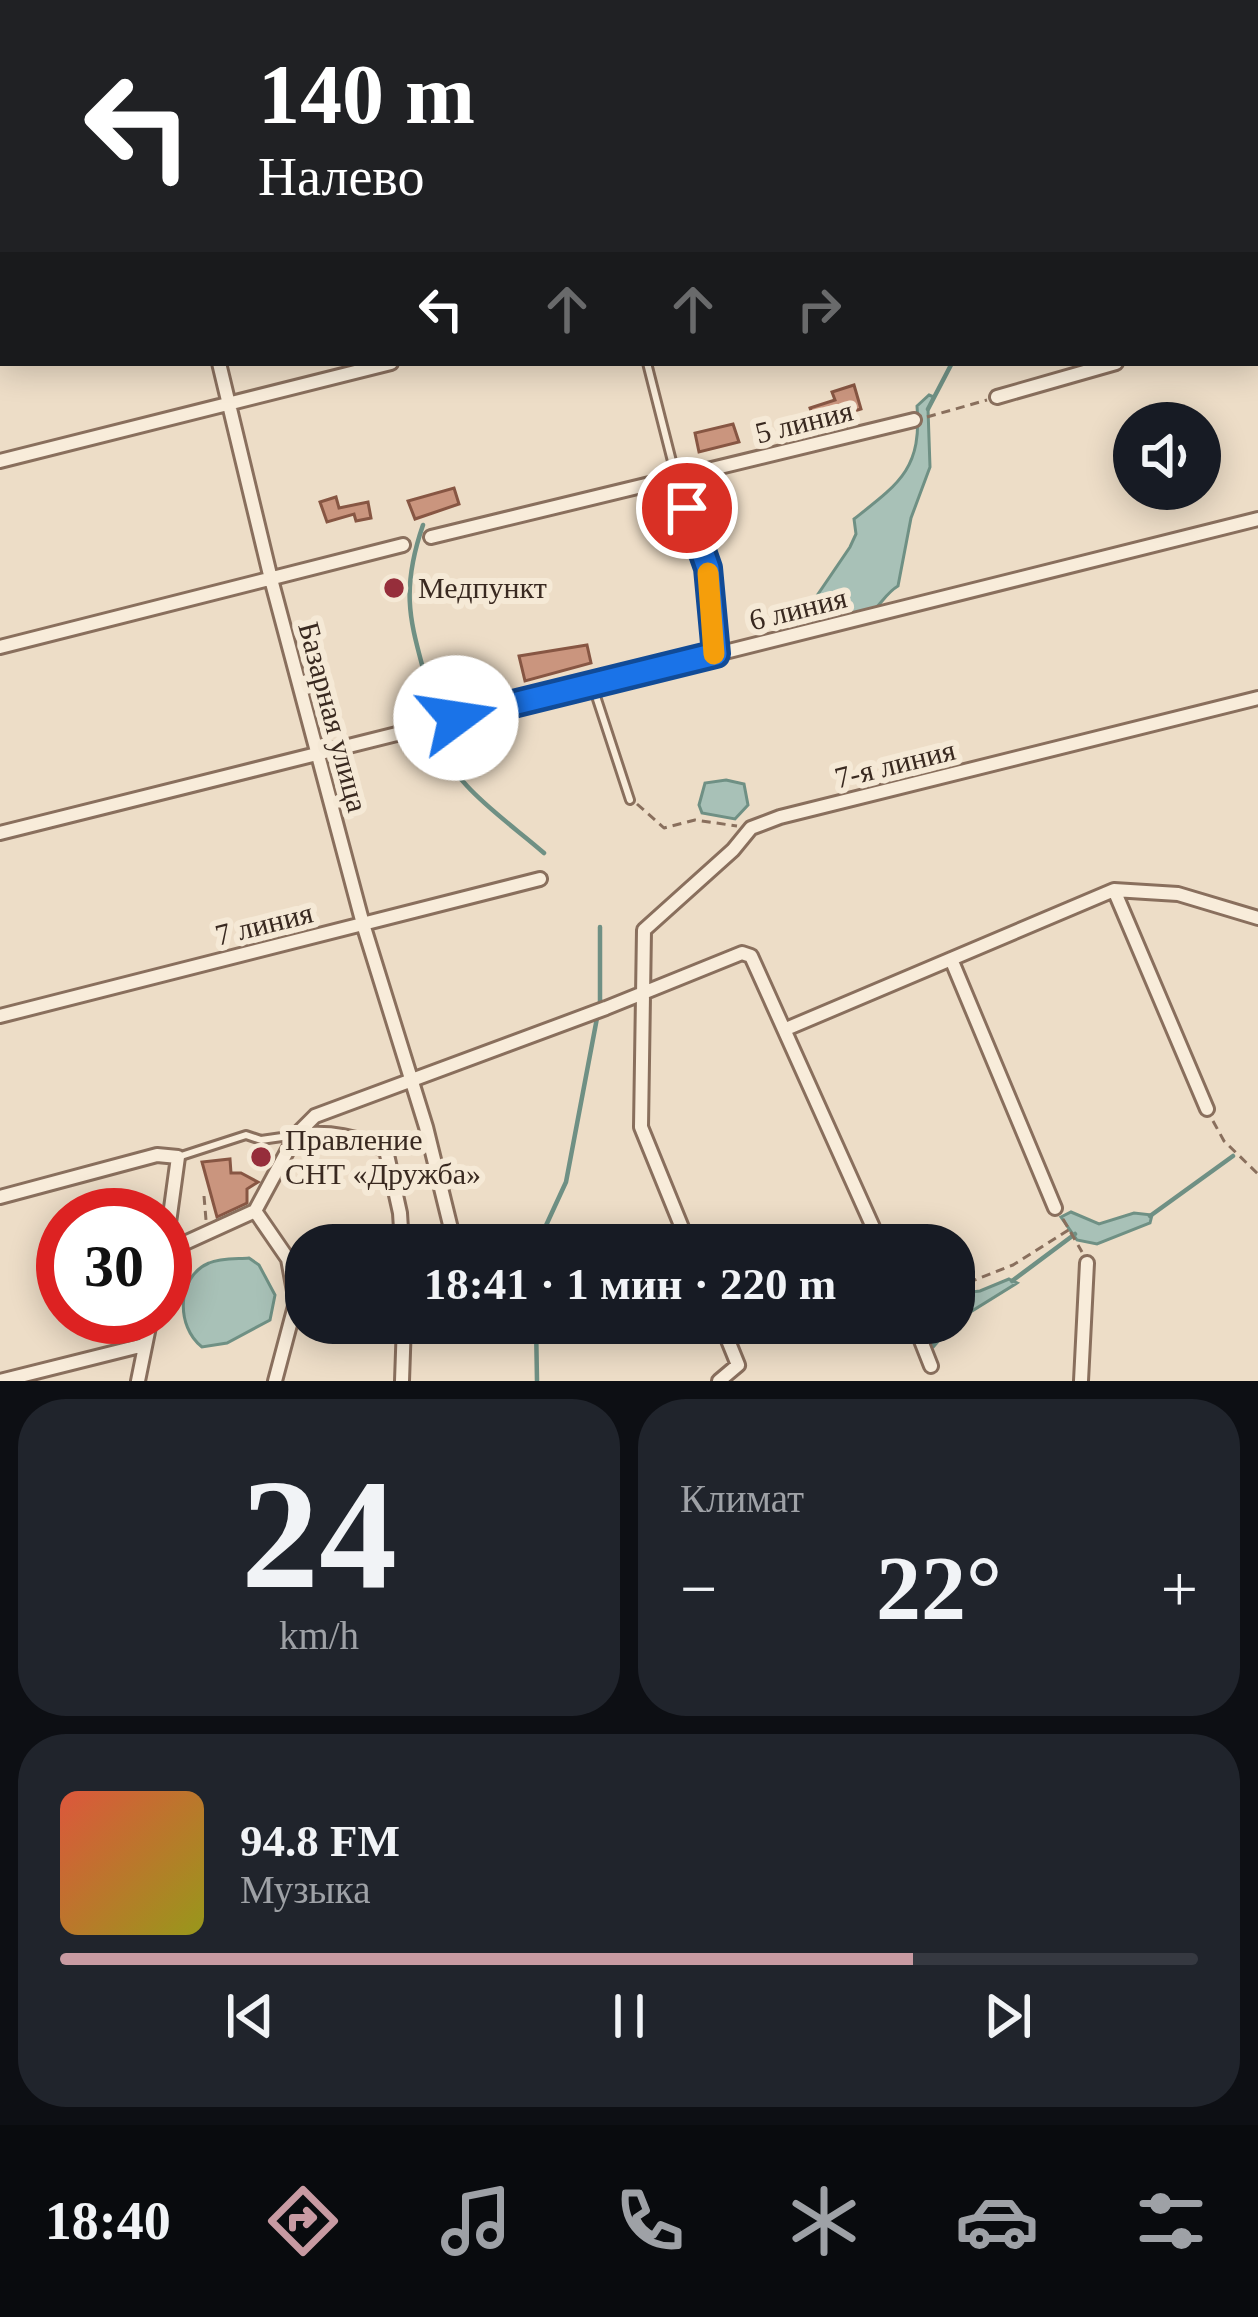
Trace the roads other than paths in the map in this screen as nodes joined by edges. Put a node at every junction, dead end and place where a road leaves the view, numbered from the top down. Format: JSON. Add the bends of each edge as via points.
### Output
{"nodes":[{"id":1,"x":221,"y":366,"type":"edge"},
{"id":2,"x":379,"y":366,"type":"edge"},
{"id":3,"x":648,"y":366,"type":"edge"},
{"id":4,"x":1106,"y":366,"type":"edge"},
{"id":5,"x":997,"y":397,"type":"road end"},
{"id":6,"x":228,"y":403,"type":"junction"},
{"id":7,"x":914,"y":420,"type":"road end"},
{"id":8,"x":0,"y":460,"type":"edge"},
{"id":9,"x":676,"y":477,"type":"junction"},
{"id":10,"x":1258,"y":519,"type":"edge"},
{"id":11,"x":431,"y":537,"type":"dead end"},
{"id":12,"x":403,"y":544,"type":"dead end"},
{"id":13,"x":271,"y":579,"type":"junction"},
{"id":14,"x":0,"y":647,"type":"edge"},
{"id":15,"x":716,"y":654,"type":"junction"},
{"id":16,"x":592,"y":684,"type":"junction"},
{"id":17,"x":1258,"y":698,"type":"edge"},
{"id":18,"x":319,"y":752,"type":"junction"},
{"id":19,"x":630,"y":800,"type":"road end"},
{"id":20,"x":0,"y":833,"type":"edge"},
{"id":21,"x":541,"y":880,"type":"dead end"},
{"id":22,"x":1114,"y":890,"type":"junction"},
{"id":23,"x":1258,"y":919,"type":"edge"},
{"id":24,"x":363,"y":924,"type":"junction"},
{"id":25,"x":951,"y":959,"type":"junction"},
{"id":26,"x":641,"y":993,"type":"junction"},
{"id":27,"x":0,"y":1016,"type":"edge"},
{"id":28,"x":786,"y":1029,"type":"junction"},
{"id":29,"x":409,"y":1081,"type":"junction"},
{"id":30,"x":1207,"y":1109,"type":"road end"},
{"id":31,"x":296,"y":1135,"type":"junction"},
{"id":32,"x":178,"y":1156,"type":"junction"},
{"id":33,"x":174,"y":1188,"type":"edge"},
{"id":34,"x":0,"y":1197,"type":"edge"},
{"id":35,"x":1055,"y":1208,"type":"road end"},
{"id":36,"x":255,"y":1210,"type":"junction"},
{"id":37,"x":401,"y":1224,"type":"edge"},
{"id":38,"x":449,"y":1224,"type":"edge"},
{"id":39,"x":681,"y":1224,"type":"edge"},
{"id":40,"x":872,"y":1224,"type":"edge"},
{"id":41,"x":192,"y":1240,"type":"edge"},
{"id":42,"x":1087,"y":1263,"type":"road end"},
{"id":43,"x":403,"y":1344,"type":"edge"},
{"id":44,"x":730,"y":1344,"type":"edge"},
{"id":45,"x":923,"y":1344,"type":"edge"},
{"id":46,"x":144,"y":1345,"type":"joint"},
{"id":47,"x":738,"y":1365,"type":"junction"},
{"id":48,"x":932,"y":1366,"type":"dead end"},
{"id":49,"x":0,"y":1381,"type":"edge"},
{"id":50,"x":138,"y":1381,"type":"edge"},
{"id":51,"x":275,"y":1381,"type":"edge"},
{"id":52,"x":402,"y":1381,"type":"edge"},
{"id":53,"x":718,"y":1381,"type":"edge"},
{"id":54,"x":744,"y":1381,"type":"edge"},
{"id":55,"x":1081,"y":1381,"type":"edge"}],
"edges":[{"from":1,"to":6,"type":"street","name":"Базарная улица"},
{"from":2,"to":6,"type":"street"},
{"from":3,"to":9,"type":"lane"},
{"from":4,"to":5,"type":"street"},
{"from":6,"to":8,"type":"street"},
{"from":6,"to":13,"type":"street","name":"Базарная улица"},
{"from":7,"to":9,"type":"street","name":"5 линия"},
{"from":9,"to":11,"type":"street","name":"5 линия"},
{"from":9,"to":15,"type":"lane","via":[[708,568]]},
{"from":10,"to":15,"type":"street","name":"6 линия"},
{"from":12,"to":13,"type":"street"},
{"from":13,"to":14,"type":"street"},
{"from":13,"to":18,"type":"street","name":"Базарная улица"},
{"from":15,"to":16,"type":"street","name":"6 линия"},
{"from":16,"to":18,"type":"street","name":"6 линия"},
{"from":16,"to":19,"type":"lane"},
{"from":17,"to":26,"type":"street","name":"7-я линия","via":[[751,828],[644,930]]},
{"from":18,"to":20,"type":"street","name":"6 линия"},
{"from":18,"to":24,"type":"street","name":"Базарная улица"},
{"from":21,"to":24,"type":"street","name":"7 линия"},
{"from":22,"to":23,"type":"street","via":[[1178,894]]},
{"from":22,"to":25,"type":"street"},
{"from":22,"to":30,"type":"street"},
{"from":24,"to":27,"type":"street","name":"7 линия"},
{"from":24,"to":29,"type":"street","name":"Базарная улица"},
{"from":25,"to":28,"type":"street"},
{"from":25,"to":35,"type":"street"},
{"from":26,"to":28,"type":"street","via":[[742,953],[751,956]]},
{"from":26,"to":29,"type":"street"},
{"from":26,"to":39,"type":"street","name":"7-я линия","via":[[641,1126]]},
{"from":28,"to":40,"type":"street"},
{"from":29,"to":31,"type":"street","via":[[315,1116]]},
{"from":29,"to":38,"type":"street","name":"Базарная улица"},
{"from":31,"to":32,"type":"lane","via":[[246,1135]]},
{"from":31,"to":36,"type":"street"},
{"from":31,"to":37,"type":"street","via":[[355,1137],[386,1150]]},
{"from":32,"to":33,"type":"street"},
{"from":32,"to":34,"type":"street"},
{"from":36,"to":41,"type":"street"},
{"from":36,"to":51,"type":"street","via":[[288,1259],[296,1303]]},
{"from":42,"to":55,"type":"street"},
{"from":43,"to":52,"type":"street"},
{"from":44,"to":47,"type":"street"},
{"from":45,"to":48,"type":"street"},
{"from":46,"to":49,"type":"street"},
{"from":46,"to":50,"type":"street"},
{"from":47,"to":53,"type":"street"},
{"from":47,"to":54,"type":"lane"}]}
